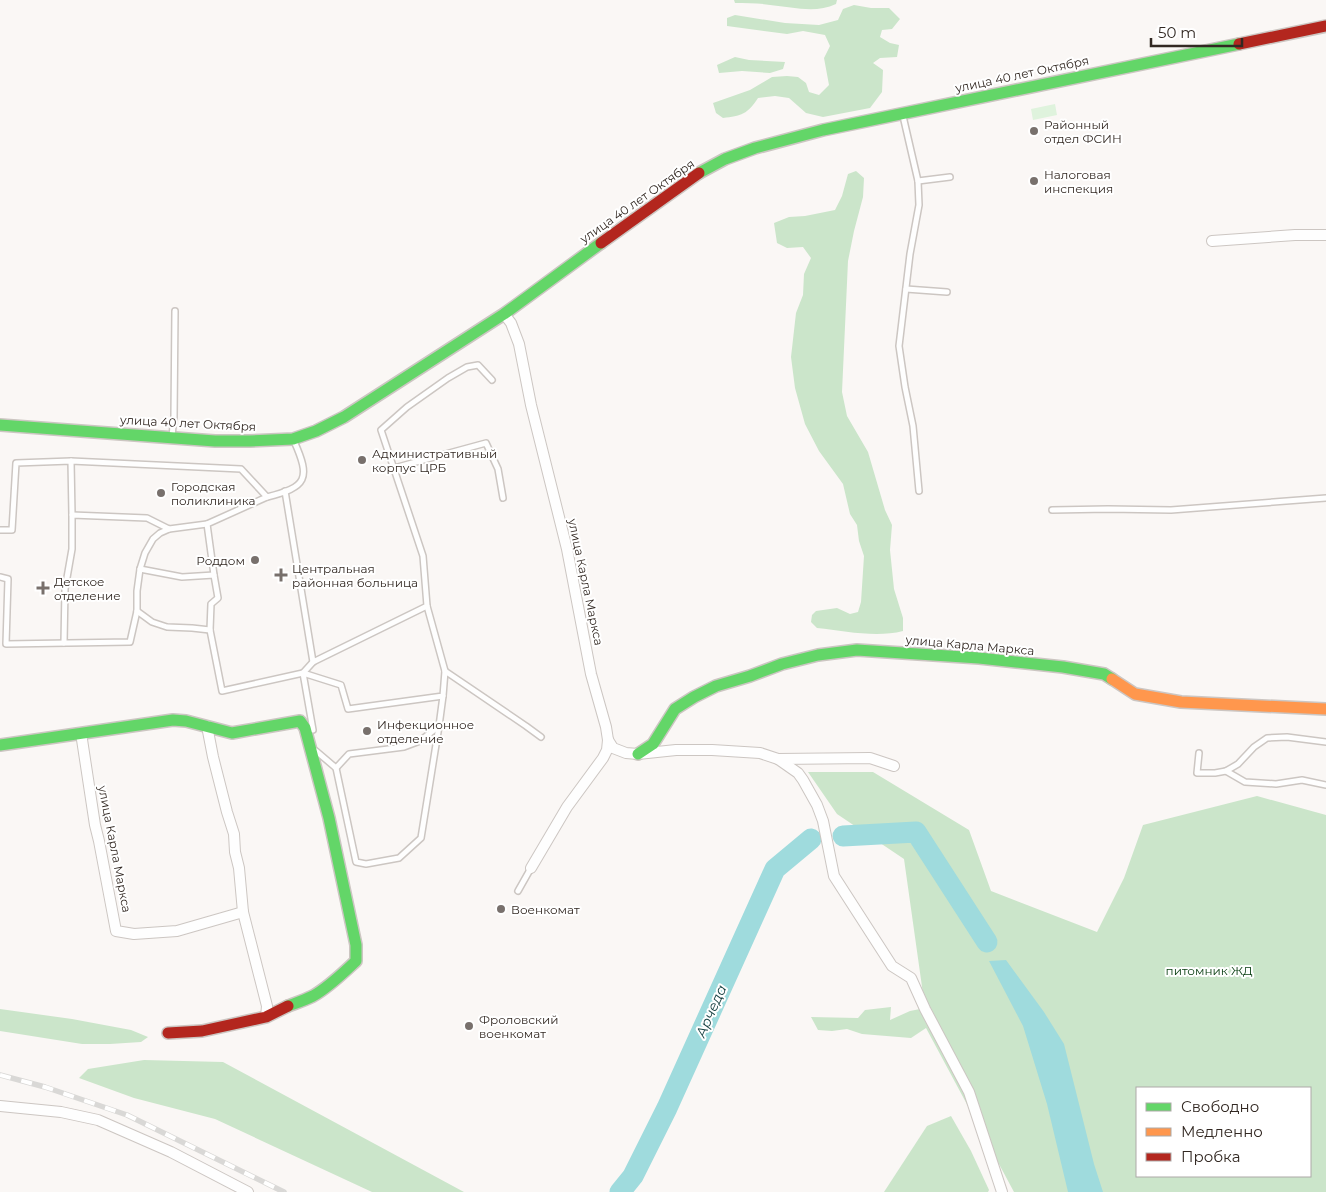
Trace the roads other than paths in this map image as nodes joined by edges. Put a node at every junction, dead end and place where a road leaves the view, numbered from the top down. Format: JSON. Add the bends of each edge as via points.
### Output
{"nodes":[{"id":1,"x":1326,"y":26,"type":"edge"},
{"id":2,"x":902,"y":113,"type":"junction"},
{"id":3,"x":950,"y":177,"type":"dead end"},
{"id":4,"x":918,"y":181,"type":"junction"},
{"id":5,"x":1326,"y":235,"type":"edge"},
{"id":6,"x":1212,"y":241,"type":"dead end"},
{"id":7,"x":906,"y":290,"type":"junction"},
{"id":8,"x":947,"y":292,"type":"dead end"},
{"id":9,"x":175,"y":311,"type":"dead end"},
{"id":10,"x":504,"y":314,"type":"junction"},
{"id":11,"x":492,"y":380,"type":"dead end"},
{"id":12,"x":0,"y":425,"type":"edge"},
{"id":13,"x":171,"y":438,"type":"junction"},
{"id":14,"x":293,"y":439,"type":"junction"},
{"id":15,"x":71,"y":461,"type":"junction"},
{"id":16,"x":394,"y":468,"type":"junction"},
{"id":17,"x":919,"y":491,"type":"dead end"},
{"id":18,"x":285,"y":492,"type":"junction"},
{"id":19,"x":267,"y":497,"type":"junction"},
{"id":20,"x":502,"y":498,"type":"dead end"},
{"id":21,"x":1326,"y":498,"type":"edge"},
{"id":22,"x":1052,"y":510,"type":"dead end"},
{"id":23,"x":72,"y":515,"type":"junction"},
{"id":24,"x":207,"y":524,"type":"junction"},
{"id":25,"x":169,"y":529,"type":"junction"},
{"id":26,"x":0,"y":530,"type":"edge"},
{"id":27,"x":140,"y":569,"type":"junction"},
{"id":28,"x":214,"y":575,"type":"junction"},
{"id":29,"x":0,"y":577,"type":"edge"},
{"id":30,"x":427,"y":606,"type":"junction"},
{"id":31,"x":137,"y":611,"type":"junction"},
{"id":32,"x":210,"y":630,"type":"junction"},
{"id":33,"x":64,"y":643,"type":"junction"},
{"id":34,"x":313,"y":662,"type":"junction"},
{"id":35,"x":445,"y":671,"type":"junction"},
{"id":36,"x":303,"y":673,"type":"junction"},
{"id":37,"x":442,"y":696,"type":"junction"},
{"id":38,"x":1326,"y":709,"type":"edge"},
{"id":39,"x":207,"y":726,"type":"junction"},
{"id":40,"x":439,"y":726,"type":"junction"},
{"id":41,"x":81,"y":733,"type":"junction"},
{"id":42,"x":540,"y":737,"type":"dead end"},
{"id":43,"x":608,"y":740,"type":"junction"},
{"id":44,"x":1326,"y":742,"type":"edge"},
{"id":45,"x":0,"y":745,"type":"edge"},
{"id":46,"x":1199,"y":753,"type":"dead end"},
{"id":47,"x":638,"y":754,"type":"junction"},
{"id":48,"x":778,"y":758,"type":"junction"},
{"id":49,"x":894,"y":766,"type":"dead end"},
{"id":50,"x":336,"y":768,"type":"junction"},
{"id":51,"x":1226,"y":771,"type":"junction"},
{"id":52,"x":1326,"y":785,"type":"edge"},
{"id":53,"x":531,"y":868,"type":"joint"},
{"id":54,"x":518,"y":892,"type":"dead end"},
{"id":55,"x":243,"y":912,"type":"junction"},
{"id":56,"x":266,"y":1017,"type":"junction"},
{"id":57,"x":168,"y":1033,"type":"dead end"},
{"id":58,"x":0,"y":1106,"type":"edge"},
{"id":59,"x":248,"y":1192,"type":"edge"},
{"id":60,"x":1002,"y":1192,"type":"edge"}],
"edges":[{"from":1,"to":2,"type":"street","name":"улица 40 лет Октября"},
{"from":2,"to":4,"type":"lane"},
{"from":2,"to":10,"type":"street","name":"улица 40 лет Октября","via":[[755,148],[711,166]]},
{"from":3,"to":4,"type":"lane"},
{"from":4,"to":7,"type":"lane","via":[[919,205]]},
{"from":5,"to":6,"type":"street"},
{"from":7,"to":8,"type":"lane"},
{"from":7,"to":17,"type":"lane","via":[[899,346],[913,426]]},
{"from":9,"to":13,"type":"lane"},
{"from":10,"to":14,"type":"street","name":"улица 40 лет Октября","via":[[344,417]]},
{"from":10,"to":43,"type":"street","name":"улица Карла Маркса","via":[[519,344]]},
{"from":11,"to":16,"type":"lane","via":[[478,365],[467,367],[406,407],[381,430]]},
{"from":12,"to":13,"type":"street","name":"улица 40 лет Октября"},
{"from":13,"to":14,"type":"street","name":"улица 40 лет Октября","via":[[215,441]]},
{"from":14,"to":18,"type":"lane","via":[[304,476],[299,484]]},
{"from":15,"to":19,"type":"lane","via":[[241,469]]},
{"from":15,"to":23,"type":"lane"},
{"from":15,"to":26,"type":"lane","via":[[16,462],[12,530]]},
{"from":16,"to":20,"type":"lane","via":[[486,443],[498,469]]},
{"from":16,"to":30,"type":"lane","via":[[423,556]]},
{"from":18,"to":19,"type":"lane"},
{"from":18,"to":34,"type":"lane"},
{"from":19,"to":24,"type":"lane"},
{"from":21,"to":22,"type":"lane","via":[[1171,510]]},
{"from":23,"to":25,"type":"lane","via":[[147,518]]},
{"from":23,"to":33,"type":"lane"},
{"from":24,"to":25,"type":"lane"},
{"from":24,"to":28,"type":"lane"},
{"from":25,"to":27,"type":"lane","via":[[153,539]]},
{"from":27,"to":28,"type":"lane","via":[[182,577]]},
{"from":27,"to":31,"type":"lane"},
{"from":28,"to":32,"type":"lane","via":[[218,598],[210,604]]},
{"from":29,"to":33,"type":"lane","via":[[8,579],[6,644]]},
{"from":30,"to":34,"type":"lane"},
{"from":30,"to":35,"type":"lane"},
{"from":31,"to":32,"type":"lane","via":[[152,622],[167,627]]},
{"from":31,"to":33,"type":"lane","via":[[130,642]]},
{"from":32,"to":36,"type":"lane","via":[[222,691]]},
{"from":34,"to":36,"type":"lane"},
{"from":35,"to":37,"type":"lane"},
{"from":35,"to":42,"type":"lane"},
{"from":36,"to":37,"type":"lane","via":[[341,685],[348,709]]},
{"from":36,"to":50,"type":"lane","via":[[316,752]]},
{"from":37,"to":40,"type":"lane"},
{"from":38,"to":47,"type":"street","name":"улица Карла Маркса","via":[[1181,702],[1135,694],[1104,674],[1063,667],[857,650],[782,664],[716,686],[675,709],[652,744]]},
{"from":39,"to":41,"type":"street","via":[[173,720]]},
{"from":39,"to":55,"type":"street","via":[[234,834]]},
{"from":39,"to":56,"type":"street","via":[[232,733],[300,721],[305,728],[329,818],[356,945],[356,961],[329,984],[315,995]]},
{"from":40,"to":50,"type":"lane","via":[[420,741],[404,747],[349,754]]},
{"from":40,"to":50,"type":"lane","via":[[421,838],[399,858],[366,864],[356,862]]},
{"from":41,"to":45,"type":"street"},
{"from":41,"to":55,"type":"street","name":"улица Карла Маркса","via":[[116,931],[134,934],[177,931]]},
{"from":43,"to":47,"type":"street","via":[[613,748]]},
{"from":43,"to":53,"type":"street","via":[[603,758]]},
{"from":44,"to":51,"type":"lane","via":[[1267,738]]},
{"from":46,"to":51,"type":"lane","via":[[1197,773]]},
{"from":47,"to":48,"type":"street","via":[[712,750],[760,753]]},
{"from":48,"to":49,"type":"street","via":[[870,758]]},
{"from":48,"to":60,"type":"street","via":[[798,773],[817,805],[834,876],[892,966],[911,978],[969,1092]]},
{"from":51,"to":52,"type":"lane","via":[[1246,782],[1276,784],[1302,780]]},
{"from":53,"to":54,"type":"lane"},
{"from":55,"to":56,"type":"street"},
{"from":56,"to":57,"type":"street","via":[[202,1031]]},
{"from":58,"to":59,"type":"street","via":[[61,1112],[98,1120],[171,1152]]}]}
